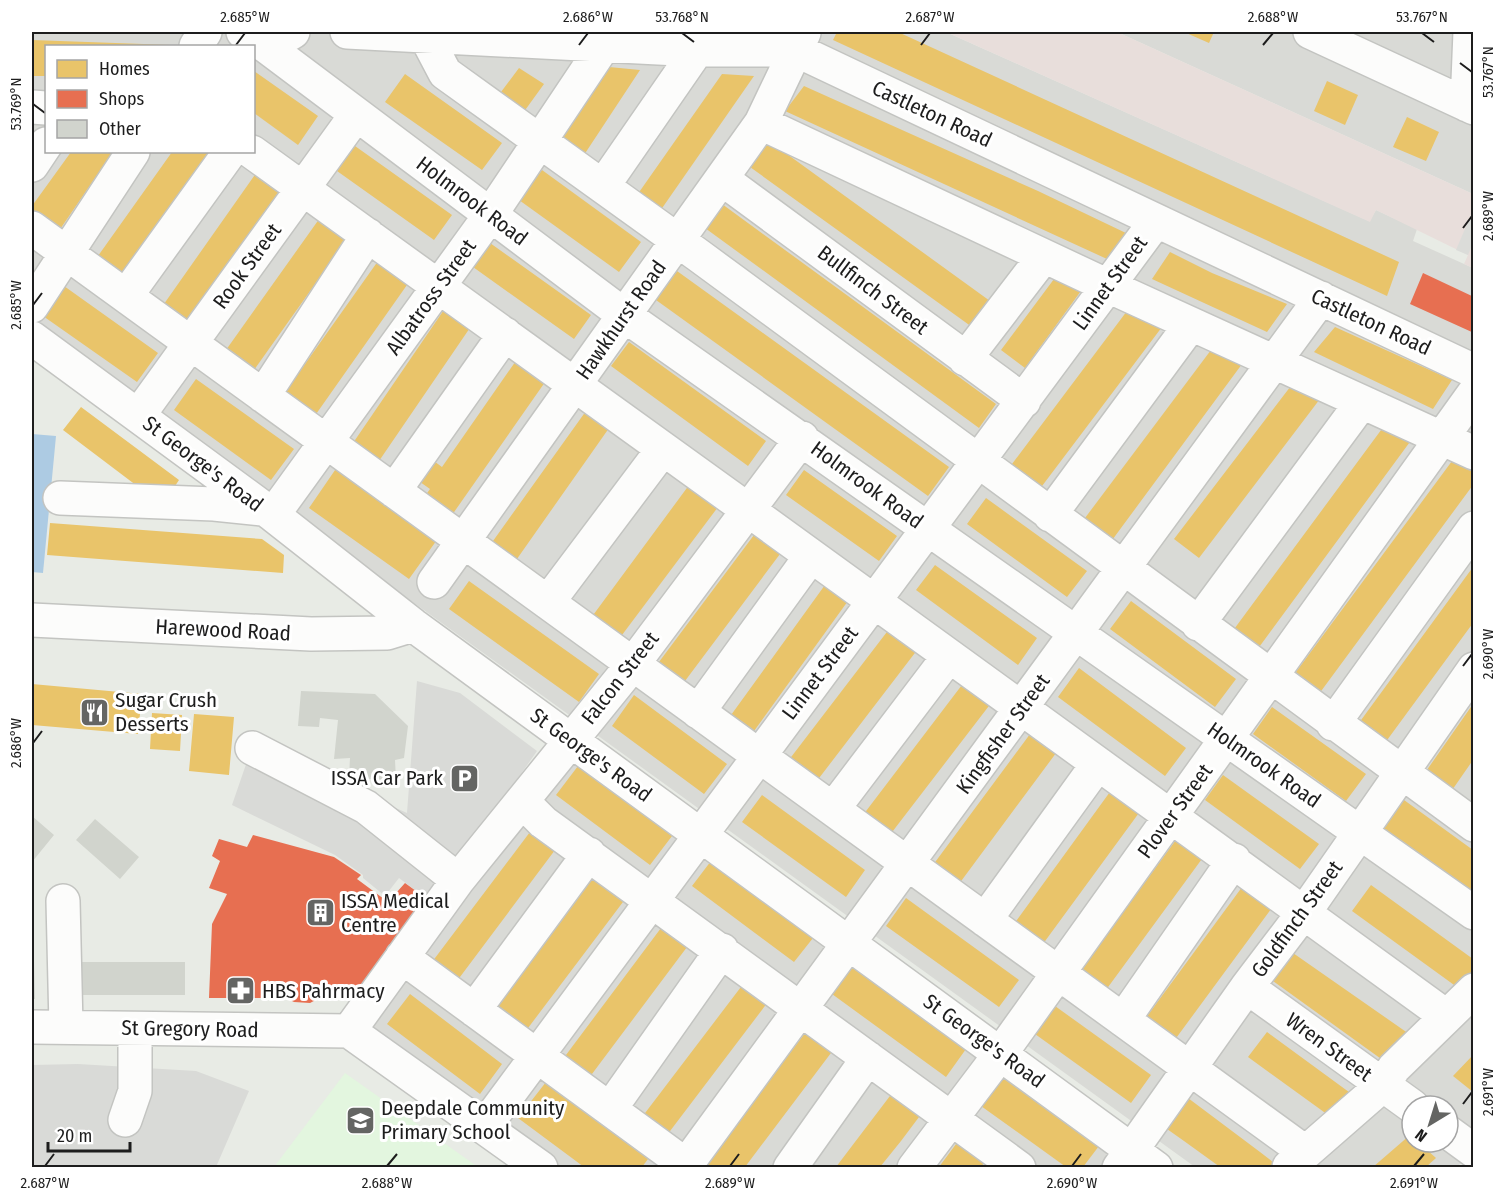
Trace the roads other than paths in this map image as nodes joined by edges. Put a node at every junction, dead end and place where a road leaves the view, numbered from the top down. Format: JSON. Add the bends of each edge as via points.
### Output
{"nodes":[{"id":1,"x":205,"y":32,"type":"edge"},
{"id":2,"x":347,"y":32,"type":"edge"},
{"id":3,"x":1310,"y":32,"type":"edge"},
{"id":4,"x":1470,"y":32,"type":"edge"},
{"id":5,"x":425,"y":35,"type":"junction"},
{"id":6,"x":268,"y":37,"type":"edge"},
{"id":7,"x":800,"y":41,"type":"edge"},
{"id":8,"x":197,"y":45,"type":"edge"},
{"id":9,"x":604,"y":45,"type":"junction"},
{"id":10,"x":697,"y":50,"type":"junction"},
{"id":11,"x":1470,"y":106,"type":"edge"},
{"id":12,"x":356,"y":115,"type":"junction"},
{"id":13,"x":761,"y":123,"type":"junction"},
{"id":14,"x":540,"y":140,"type":"junction"},
{"id":15,"x":45,"y":146,"type":"edge"},
{"id":16,"x":132,"y":153,"type":"edge"},
{"id":17,"x":229,"y":153,"type":"edge"},
{"id":18,"x":253,"y":153,"type":"edge"},
{"id":19,"x":32,"y":165,"type":"edge"},
{"id":20,"x":722,"y":179,"type":"junction"},
{"id":21,"x":603,"y":186,"type":"junction"},
{"id":22,"x":303,"y":189,"type":"junction"},
{"id":23,"x":491,"y":214,"type":"junction"},
{"id":24,"x":1156,"y":221,"type":"junction"},
{"id":25,"x":32,"y":228,"type":"edge"},
{"id":26,"x":368,"y":235,"type":"junction"},
{"id":27,"x":678,"y":240,"type":"junction"},
{"id":28,"x":67,"y":254,"type":"junction"},
{"id":29,"x":1044,"y":256,"type":"junction"},
{"id":30,"x":438,"y":286,"type":"junction"},
{"id":31,"x":1108,"y":286,"type":"junction"},
{"id":32,"x":126,"y":296,"type":"junction"},
{"id":33,"x":1321,"y":298,"type":"junction"},
{"id":34,"x":32,"y":306,"type":"edge"},
{"id":35,"x":624,"y":315,"type":"junction"},
{"id":36,"x":1191,"y":324,"type":"junction"},
{"id":37,"x":505,"y":334,"type":"junction"},
{"id":38,"x":32,"y":338,"type":"edge"},
{"id":39,"x":191,"y":344,"type":"junction"},
{"id":40,"x":965,"y":359,"type":"junction"},
{"id":41,"x":1275,"y":362,"type":"junction"},
{"id":42,"x":1473,"y":371,"type":"edge"},
{"id":43,"x":575,"y":385,"type":"junction"},
{"id":44,"x":1473,"y":393,"type":"edge"},
{"id":45,"x":263,"y":396,"type":"junction"},
{"id":46,"x":1024,"y":401,"type":"junction"},
{"id":47,"x":1362,"y":402,"type":"junction"},
{"id":48,"x":138,"y":416,"type":"junction"},
{"id":49,"x":802,"y":438,"type":"junction"},
{"id":50,"x":1442,"y":438,"type":"junction"},
{"id":51,"x":326,"y":442,"type":"junction"},
{"id":52,"x":663,"y":449,"type":"junction"},
{"id":53,"x":1473,"y":453,"type":"edge"},
{"id":54,"x":978,"y":462,"type":"junction"},
{"id":55,"x":394,"y":491,"type":"junction"},
{"id":56,"x":60,"y":498,"type":"dead end"},
{"id":57,"x":748,"y":510,"type":"junction"},
{"id":58,"x":268,"y":512,"type":"junction"},
{"id":59,"x":1050,"y":515,"type":"junction"},
{"id":60,"x":1473,"y":528,"type":"edge"},
{"id":61,"x":928,"y":529,"type":"junction"},
{"id":62,"x":464,"y":541,"type":"junction"},
{"id":63,"x":811,"y":556,"type":"junction"},
{"id":64,"x":1124,"y":570,"type":"junction"},
{"id":65,"x":434,"y":582,"type":"dead end"},
{"id":66,"x":548,"y":602,"type":"junction"},
{"id":67,"x":874,"y":602,"type":"junction"},
{"id":68,"x":32,"y":620,"type":"edge"},
{"id":69,"x":1198,"y":624,"type":"junction"},
{"id":70,"x":413,"y":626,"type":"junction"},
{"id":71,"x":1077,"y":634,"type":"junction"},
{"id":72,"x":949,"y":656,"type":"junction"},
{"id":73,"x":633,"y":664,"type":"junction"},
{"id":74,"x":1473,"y":669,"type":"edge"},
{"id":75,"x":1270,"y":677,"type":"junction"},
{"id":76,"x":1022,"y":709,"type":"junction"},
{"id":77,"x":698,"y":712,"type":"junction"},
{"id":78,"x":1333,"y":724,"type":"junction"},
{"id":79,"x":1226,"y":739,"type":"junction"},
{"id":80,"x":571,"y":740,"type":"junction"},
{"id":81,"x":252,"y":748,"type":"dead end"},
{"id":82,"x":759,"y":756,"type":"junction"},
{"id":83,"x":1097,"y":765,"type":"junction"},
{"id":84,"x":1401,"y":774,"type":"junction"},
{"id":85,"x":523,"y":802,"type":"junction"},
{"id":86,"x":832,"y":809,"type":"junction"},
{"id":87,"x":1171,"y":816,"type":"junction"},
{"id":88,"x":1473,"y":825,"type":"edge"},
{"id":89,"x":1359,"y":832,"type":"junction"},
{"id":90,"x":701,"y":835,"type":"junction"},
{"id":91,"x":589,"y":854,"type":"junction"},
{"id":92,"x":1234,"y":860,"type":"junction"},
{"id":93,"x":908,"y":864,"type":"junction"},
{"id":94,"x":458,"y":880,"type":"junction"},
{"id":95,"x":653,"y":900,"type":"junction"},
{"id":96,"x":63,"y":901,"type":"dead end"},
{"id":97,"x":1304,"y":912,"type":"junction"},
{"id":98,"x":1473,"y":913,"type":"edge"},
{"id":99,"x":985,"y":920,"type":"junction"},
{"id":100,"x":850,"y":943,"type":"junction"},
{"id":101,"x":722,"y":950,"type":"junction"},
{"id":102,"x":402,"y":957,"type":"junction"},
{"id":103,"x":1059,"y":973,"type":"junction"},
{"id":104,"x":1247,"y":987,"type":"junction"},
{"id":105,"x":1473,"y":990,"type":"edge"},
{"id":106,"x":801,"y":1008,"type":"junction"},
{"id":107,"x":474,"y":1010,"type":"junction"},
{"id":108,"x":1446,"y":1016,"type":"junction"},
{"id":109,"x":1123,"y":1020,"type":"junction"},
{"id":110,"x":66,"y":1026,"type":"junction"},
{"id":111,"x":32,"y":1027,"type":"edge"},
{"id":112,"x":135,"y":1029,"type":"junction"},
{"id":113,"x":349,"y":1031,"type":"junction"},
{"id":114,"x":1001,"y":1053,"type":"junction"},
{"id":115,"x":538,"y":1056,"type":"junction"},
{"id":116,"x":868,"y":1058,"type":"junction"},
{"id":117,"x":1190,"y":1068,"type":"junction"},
{"id":118,"x":1383,"y":1085,"type":"junction"},
{"id":119,"x":1400,"y":1097,"type":"edge"},
{"id":120,"x":610,"y":1109,"type":"junction"},
{"id":121,"x":952,"y":1117,"type":"junction"},
{"id":122,"x":125,"y":1120,"type":"dead end"},
{"id":123,"x":485,"y":1126,"type":"junction"},
{"id":124,"x":1460,"y":1141,"type":"edge"},
{"id":125,"x":1473,"y":1150,"type":"edge"},
{"id":126,"x":1297,"y":1160,"type":"edge"},
{"id":127,"x":1135,"y":1162,"type":"edge"},
{"id":128,"x":1014,"y":1166,"type":"edge"},
{"id":129,"x":541,"y":1167,"type":"edge"},
{"id":130,"x":687,"y":1167,"type":"edge"},
{"id":131,"x":790,"y":1167,"type":"edge"},
{"id":132,"x":914,"y":1167,"type":"edge"}],
"edges":[{"from":1,"to":8,"type":"street"},
{"from":2,"to":5,"type":"street","name":"Castleton Road"},
{"from":3,"to":11,"type":"street"},
{"from":4,"to":11,"type":"street"},
{"from":5,"to":9,"type":"street","name":"Castleton Road"},
{"from":5,"to":14,"type":"street","via":[[445,73]]},
{"from":6,"to":12,"type":"street","name":"Holmrook Road"},
{"from":7,"to":10,"type":"street","name":"Castleton Road"},
{"from":7,"to":13,"type":"street","name":"Hawkhurst Road"},
{"from":7,"to":24,"type":"street","name":"Castleton Road"},
{"from":9,"to":10,"type":"street","name":"Castleton Road"},
{"from":9,"to":14,"type":"street","name":"Albatross Street"},
{"from":10,"to":21,"type":"street"},
{"from":12,"to":22,"type":"street","name":"Rook Street"},
{"from":12,"to":23,"type":"street","name":"Holmrook Road"},
{"from":13,"to":20,"type":"street","name":"Hawkhurst Road"},
{"from":13,"to":29,"type":"street"},
{"from":14,"to":21,"type":"street"},
{"from":14,"to":23,"type":"street","name":"Albatross Street"},
{"from":15,"to":19,"type":"street"},
{"from":16,"to":28,"type":"street"},
{"from":17,"to":32,"type":"street"},
{"from":18,"to":22,"type":"street"},
{"from":20,"to":27,"type":"street","name":"Hawkhurst Road"},
{"from":20,"to":40,"type":"street","name":"Bullfinch Street"},
{"from":21,"to":27,"type":"street"},
{"from":22,"to":26,"type":"street"},
{"from":22,"to":39,"type":"street","name":"Rook Street"},
{"from":23,"to":30,"type":"street","name":"Albatross Street"},
{"from":23,"to":35,"type":"street","name":"Holmrook Road"},
{"from":24,"to":31,"type":"street","name":"Linnet Street"},
{"from":24,"to":33,"type":"street","name":"Castleton Road"},
{"from":25,"to":28,"type":"street"},
{"from":26,"to":30,"type":"street"},
{"from":26,"to":45,"type":"street"},
{"from":27,"to":35,"type":"street","name":"Hawkhurst Road"},
{"from":27,"to":54,"type":"street"},
{"from":28,"to":32,"type":"street"},
{"from":28,"to":34,"type":"street"},
{"from":29,"to":31,"type":"street"},
{"from":29,"to":40,"type":"street"},
{"from":30,"to":37,"type":"street"},
{"from":30,"to":51,"type":"street","name":"Albatross Street"},
{"from":31,"to":36,"type":"street"},
{"from":31,"to":46,"type":"street","name":"Linnet Street"},
{"from":32,"to":39,"type":"street"},
{"from":33,"to":41,"type":"street","name":"Kingfisher Street"},
{"from":33,"to":42,"type":"street","name":"Castleton Road"},
{"from":35,"to":43,"type":"street","name":"Hawkhurst Road"},
{"from":35,"to":49,"type":"street","name":"Holmrook Road"},
{"from":36,"to":41,"type":"street"},
{"from":36,"to":59,"type":"street"},
{"from":37,"to":43,"type":"street"},
{"from":37,"to":55,"type":"street"},
{"from":38,"to":48,"type":"street","name":"St George's Road"},
{"from":39,"to":45,"type":"street"},
{"from":39,"to":48,"type":"street","name":"Rook Street"},
{"from":40,"to":46,"type":"street","name":"Bullfinch Street"},
{"from":41,"to":47,"type":"street"},
{"from":41,"to":64,"type":"street","name":"Kingfisher Street"},
{"from":43,"to":52,"type":"street"},
{"from":43,"to":62,"type":"street","name":"Hawkhurst Road"},
{"from":44,"to":50,"type":"street","name":"Plover Street"},
{"from":45,"to":51,"type":"street"},
{"from":46,"to":54,"type":"street","name":"Linnet Street"},
{"from":47,"to":50,"type":"street"},
{"from":47,"to":69,"type":"street"},
{"from":48,"to":58,"type":"street","name":"St George's Road"},
{"from":49,"to":57,"type":"street","name":"Falcon Street"},
{"from":49,"to":61,"type":"street","name":"Holmrook Road"},
{"from":50,"to":53,"type":"street"},
{"from":50,"to":75,"type":"street","name":"Plover Street"},
{"from":51,"to":55,"type":"street"},
{"from":51,"to":58,"type":"street","name":"Albatross Street"},
{"from":52,"to":57,"type":"street"},
{"from":52,"to":66,"type":"street"},
{"from":54,"to":59,"type":"street"},
{"from":54,"to":61,"type":"street","name":"Linnet Street"},
{"from":55,"to":62,"type":"street"},
{"from":56,"to":58,"type":"street","via":[[214,504]]},
{"from":57,"to":63,"type":"street"},
{"from":57,"to":73,"type":"street","name":"Falcon Street"},
{"from":58,"to":70,"type":"street","name":"St George's Road"},
{"from":59,"to":64,"type":"street"},
{"from":60,"to":78,"type":"street"},
{"from":61,"to":67,"type":"street","name":"Linnet Street"},
{"from":61,"to":71,"type":"street","name":"Holmrook Road"},
{"from":62,"to":65,"type":"street","name":"Hawkhurst Road"},
{"from":62,"to":66,"type":"street"},
{"from":63,"to":67,"type":"street"},
{"from":63,"to":77,"type":"street"},
{"from":64,"to":69,"type":"street"},
{"from":64,"to":71,"type":"street","name":"Kingfisher Street"},
{"from":66,"to":73,"type":"street"},
{"from":67,"to":72,"type":"street"},
{"from":67,"to":82,"type":"street","name":"Linnet Street"},
{"from":68,"to":70,"type":"street","name":"Harewood Road","via":[[311,634],[387,633]]},
{"from":69,"to":75,"type":"street"},
{"from":70,"to":80,"type":"street","name":"St George's Road"},
{"from":71,"to":76,"type":"street","name":"Kingfisher Street"},
{"from":71,"to":79,"type":"street","name":"Holmrook Road"},
{"from":72,"to":76,"type":"street"},
{"from":72,"to":86,"type":"street"},
{"from":73,"to":77,"type":"street"},
{"from":73,"to":80,"type":"street","name":"Falcon Street"},
{"from":74,"to":84,"type":"street","name":"Goldfinch Street"},
{"from":75,"to":78,"type":"street"},
{"from":75,"to":79,"type":"street","name":"Plover Street"},
{"from":76,"to":83,"type":"street"},
{"from":76,"to":93,"type":"street","name":"Kingfisher Street"},
{"from":77,"to":82,"type":"street"},
{"from":78,"to":84,"type":"street"},
{"from":79,"to":87,"type":"street","name":"Plover Street"},
{"from":79,"to":89,"type":"street","name":"Holmrook Road"},
{"from":80,"to":85,"type":"street","name":"Falcon Street"},
{"from":80,"to":90,"type":"street","name":"St George's Road"},
{"from":81,"to":94,"type":"street","via":[[366,807]]},
{"from":82,"to":86,"type":"street"},
{"from":82,"to":90,"type":"street","name":"Linnet Street"},
{"from":83,"to":87,"type":"street"},
{"from":83,"to":99,"type":"street"},
{"from":84,"to":88,"type":"street"},
{"from":84,"to":89,"type":"street","name":"Goldfinch Street"},
{"from":85,"to":91,"type":"street","via":[[543,822]]},
{"from":85,"to":94,"type":"street","name":"Falcon Street"},
{"from":86,"to":93,"type":"street"},
{"from":87,"to":92,"type":"street"},
{"from":87,"to":103,"type":"street","name":"Plover Street"},
{"from":89,"to":97,"type":"street","name":"Goldfinch Street"},
{"from":89,"to":98,"type":"street","name":"Holmrook Road"},
{"from":90,"to":95,"type":"street","name":"Linnet Street"},
{"from":90,"to":100,"type":"street","name":"St George's Road"},
{"from":91,"to":95,"type":"street"},
{"from":91,"to":107,"type":"street"},
{"from":92,"to":97,"type":"street"},
{"from":92,"to":109,"type":"street"},
{"from":93,"to":99,"type":"street"},
{"from":93,"to":100,"type":"street","name":"Kingfisher Street"},
{"from":94,"to":102,"type":"street","name":"Falcon Street"},
{"from":95,"to":101,"type":"street"},
{"from":95,"to":115,"type":"street","name":"Linnet Street"},
{"from":96,"to":110,"type":"street"},
{"from":97,"to":104,"type":"street","name":"Goldfinch Street"},
{"from":97,"to":108,"type":"street"},
{"from":99,"to":103,"type":"street"},
{"from":100,"to":106,"type":"street","name":"Kingfisher Street"},
{"from":100,"to":114,"type":"street","name":"St George's Road"},
{"from":101,"to":106,"type":"street"},
{"from":101,"to":120,"type":"street"},
{"from":102,"to":107,"type":"street"},
{"from":102,"to":113,"type":"street","name":"Falcon Street"},
{"from":103,"to":109,"type":"street"},
{"from":103,"to":114,"type":"street","name":"Plover Street"},
{"from":104,"to":117,"type":"street","name":"Goldfinch Street"},
{"from":104,"to":118,"type":"street","name":"Wren Street"},
{"from":105,"to":108,"type":"street"},
{"from":106,"to":116,"type":"street"},
{"from":106,"to":130,"type":"street","name":"Kingfisher Street"},
{"from":107,"to":115,"type":"street"},
{"from":108,"to":118,"type":"street","via":[[1394,1068]]},
{"from":109,"to":117,"type":"street"},
{"from":110,"to":111,"type":"street","name":"St Gregory Road"},
{"from":110,"to":112,"type":"street","name":"St Gregory Road"},
{"from":112,"to":113,"type":"street","name":"St Gregory Road"},
{"from":112,"to":122,"type":"street","via":[[135,1091]]},
{"from":113,"to":123,"type":"street"},
{"from":114,"to":121,"type":"street","name":"Plover Street"},
{"from":114,"to":127,"type":"street","name":"St George's Road"},
{"from":115,"to":120,"type":"street"},
{"from":115,"to":123,"type":"street","name":"Linnet Street"},
{"from":116,"to":121,"type":"street"},
{"from":116,"to":131,"type":"street"},
{"from":117,"to":126,"type":"street"},
{"from":117,"to":127,"type":"street","name":"Goldfinch Street","via":[[1150,1123]]},
{"from":118,"to":119,"type":"street","name":"Wren Street"},
{"from":118,"to":126,"type":"street"},
{"from":120,"to":130,"type":"street"},
{"from":121,"to":128,"type":"street"},
{"from":121,"to":132,"type":"street","name":"Plover Street"},
{"from":123,"to":129,"type":"street"},
{"from":124,"to":125,"type":"street"}]}
